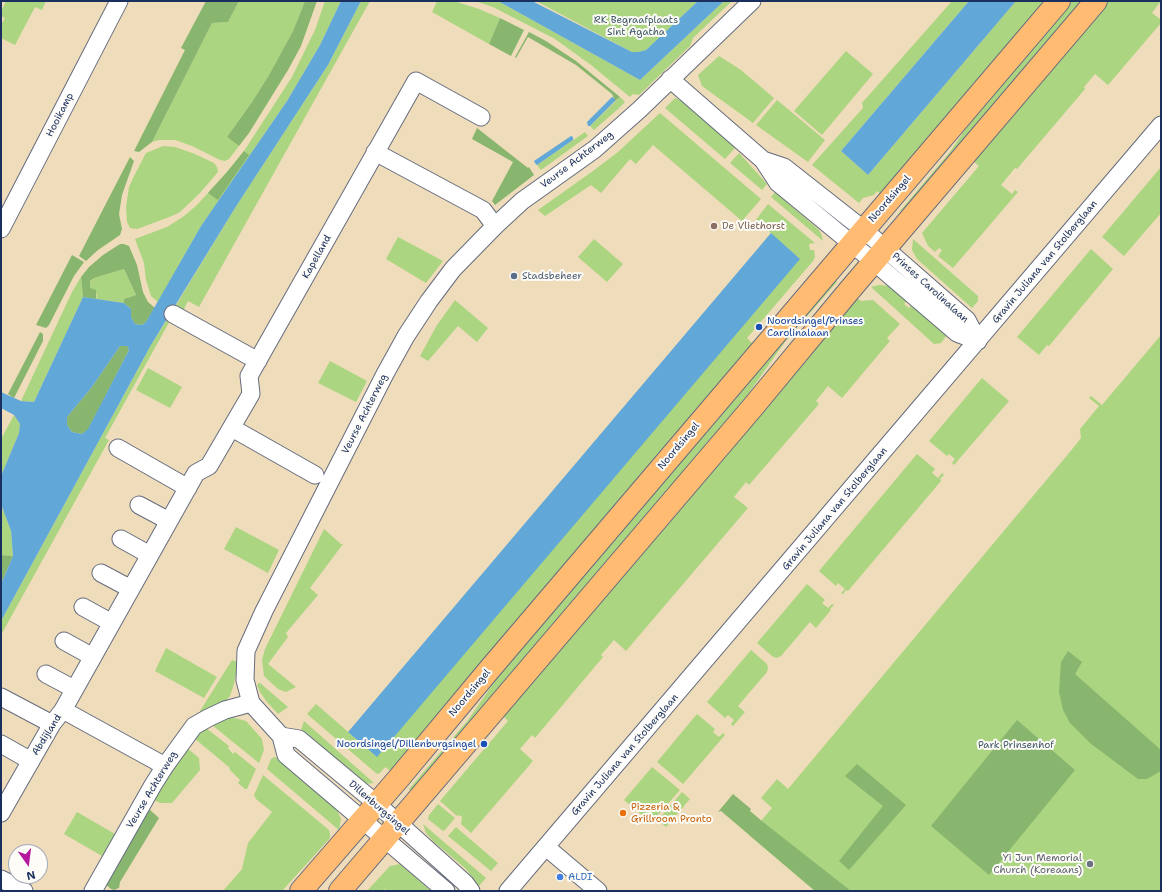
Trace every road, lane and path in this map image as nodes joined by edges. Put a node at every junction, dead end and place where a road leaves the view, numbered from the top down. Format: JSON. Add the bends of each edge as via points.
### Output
{"nodes":[{"id":1,"x":119,"y":1,"type":"edge"},
{"id":2,"x":752,"y":1,"type":"edge"},
{"id":3,"x":1059,"y":1,"type":"edge"},
{"id":4,"x":1096,"y":1,"type":"edge"},
{"id":5,"x":670,"y":79,"type":"junction"},
{"id":6,"x":481,"y":117,"type":"dead end"},
{"id":7,"x":1161,"y":125,"type":"edge"},
{"id":8,"x":375,"y":152,"type":"junction"},
{"id":9,"x":495,"y":226,"type":"junction"},
{"id":10,"x":1,"y":229,"type":"edge"},
{"id":11,"x":858,"y":237,"type":"junction"},
{"id":12,"x":880,"y":255,"type":"junction"},
{"id":13,"x":173,"y":314,"type":"dead end"},
{"id":14,"x":978,"y":341,"type":"junction"},
{"id":15,"x":258,"y":361,"type":"junction"},
{"id":16,"x":232,"y":428,"type":"junction"},
{"id":17,"x":118,"y":448,"type":"dead end"},
{"id":18,"x":315,"y":475,"type":"dead end"},
{"id":19,"x":188,"y":488,"type":"junction"},
{"id":20,"x":139,"y":505,"type":"dead end"},
{"id":21,"x":169,"y":521,"type":"junction"},
{"id":22,"x":121,"y":539,"type":"dead end"},
{"id":23,"x":150,"y":555,"type":"junction"},
{"id":24,"x":101,"y":573,"type":"dead end"},
{"id":25,"x":131,"y":589,"type":"junction"},
{"id":26,"x":82,"y":607,"type":"dead end"},
{"id":27,"x":112,"y":623,"type":"junction"},
{"id":28,"x":64,"y":641,"type":"dead end"},
{"id":29,"x":93,"y":657,"type":"junction"},
{"id":30,"x":46,"y":674,"type":"dead end"},
{"id":31,"x":74,"y":689,"type":"junction"},
{"id":32,"x":1,"y":697,"type":"edge"},
{"id":33,"x":251,"y":703,"type":"junction"},
{"id":34,"x":63,"y":710,"type":"junction"},
{"id":35,"x":52,"y":724,"type":"junction"},
{"id":36,"x":1,"y":744,"type":"edge"},
{"id":37,"x":31,"y":761,"type":"junction"},
{"id":38,"x":165,"y":766,"type":"junction"},
{"id":39,"x":7,"y":791,"type":"edge"},
{"id":40,"x":370,"y":812,"type":"junction"},
{"id":41,"x":1,"y":813,"type":"edge"},
{"id":42,"x":392,"y":832,"type":"junction"},
{"id":43,"x":546,"y":847,"type":"junction"},
{"id":44,"x":1,"y":879,"type":"edge"},
{"id":45,"x":24,"y":891,"type":"edge"},
{"id":46,"x":94,"y":891,"type":"edge"},
{"id":47,"x":301,"y":891,"type":"edge"},
{"id":48,"x":340,"y":891,"type":"edge"},
{"id":49,"x":446,"y":891,"type":"edge"},
{"id":50,"x":471,"y":891,"type":"edge"},
{"id":51,"x":508,"y":891,"type":"edge"},
{"id":52,"x":598,"y":891,"type":"edge"}],
"edges":[{"from":1,"to":10,"type":"street","name":"Hooikamp"},
{"from":2,"to":5,"type":"street","name":"Veurse Achterweg"},
{"from":3,"to":11,"type":"main road","name":"Noordsingel"},
{"from":4,"to":12,"type":"main road"},
{"from":5,"to":9,"type":"street","name":"Veurse Achterweg","via":[[595,149],[522,201]]},
{"from":5,"to":11,"type":"street","name":"Prinses Carolinalaan","via":[[763,160],[778,183]]},
{"from":6,"to":8,"type":"street","name":"Kapelland","via":[[416,81]]},
{"from":7,"to":14,"type":"street","name":"Gravin Juliana van Stolberglaan"},
{"from":8,"to":9,"type":"street","via":[[483,210]]},
{"from":8,"to":15,"type":"street","name":"Kapelland"},
{"from":9,"to":33,"type":"street","name":"Veurse Achterweg","via":[[453,269],[428,301],[385,374],[318,504],[246,651],[245,680]]},
{"from":11,"to":12,"type":"street","name":"Prinses Carolinalaan"},
{"from":11,"to":40,"type":"main road","name":"Noordsingel"},
{"from":12,"to":14,"type":"street","name":"Prinses Carolinalaan","via":[[967,320]]},
{"from":12,"to":42,"type":"main road"},
{"from":13,"to":15,"type":"street"},
{"from":14,"to":43,"type":"street","name":"Gravin Juliana van Stolberglaan"},
{"from":15,"to":16,"type":"street","name":"Kapelland","via":[[249,376],[251,394]]},
{"from":16,"to":18,"type":"street"},
{"from":16,"to":19,"type":"street","name":"Kapelland","via":[[209,466],[196,473]]},
{"from":17,"to":19,"type":"street"},
{"from":19,"to":21,"type":"street","name":"Kapelland"},
{"from":20,"to":21,"type":"street"},
{"from":21,"to":23,"type":"street","name":"Kapelland"},
{"from":22,"to":23,"type":"street"},
{"from":23,"to":25,"type":"street","name":"Kapelland"},
{"from":24,"to":25,"type":"street"},
{"from":25,"to":27,"type":"street","name":"Kapelland"},
{"from":26,"to":27,"type":"street"},
{"from":27,"to":29,"type":"street","name":"Kapelland"},
{"from":28,"to":29,"type":"street"},
{"from":29,"to":31,"type":"street","name":"Kapelland"},
{"from":30,"to":31,"type":"street"},
{"from":31,"to":34,"type":"street","name":"Kapelland"},
{"from":32,"to":35,"type":"street"},
{"from":33,"to":38,"type":"street","name":"Veurse Achterweg","via":[[225,710],[194,726]]},
{"from":33,"to":40,"type":"street","name":"Dillenburgsingel","via":[[281,736],[299,739]]},
{"from":34,"to":35,"type":"street","name":"Abdijland"},
{"from":34,"to":38,"type":"street"},
{"from":35,"to":37,"type":"street","name":"Abdijland"},
{"from":36,"to":37,"type":"street","name":"Abdijland"},
{"from":37,"to":39,"type":"street","name":"Abdijland"},
{"from":38,"to":46,"type":"street","name":"Veurse Achterweg"},
{"from":39,"to":41,"type":"street","name":"Abdijland"},
{"from":40,"to":42,"type":"street","name":"Dillenburgsingel"},
{"from":40,"to":47,"type":"main road","name":"Noordsingel"},
{"from":42,"to":48,"type":"main road"},
{"from":42,"to":49,"type":"street","name":"Dillenburgsingel"},
{"from":42,"to":50,"type":"street","name":"Dillenburgsingel","via":[[465,882]]},
{"from":43,"to":51,"type":"street","name":"Gravin Juliana van Stolberglaan"},
{"from":43,"to":52,"type":"street"},
{"from":44,"to":45,"type":"street"}]}
